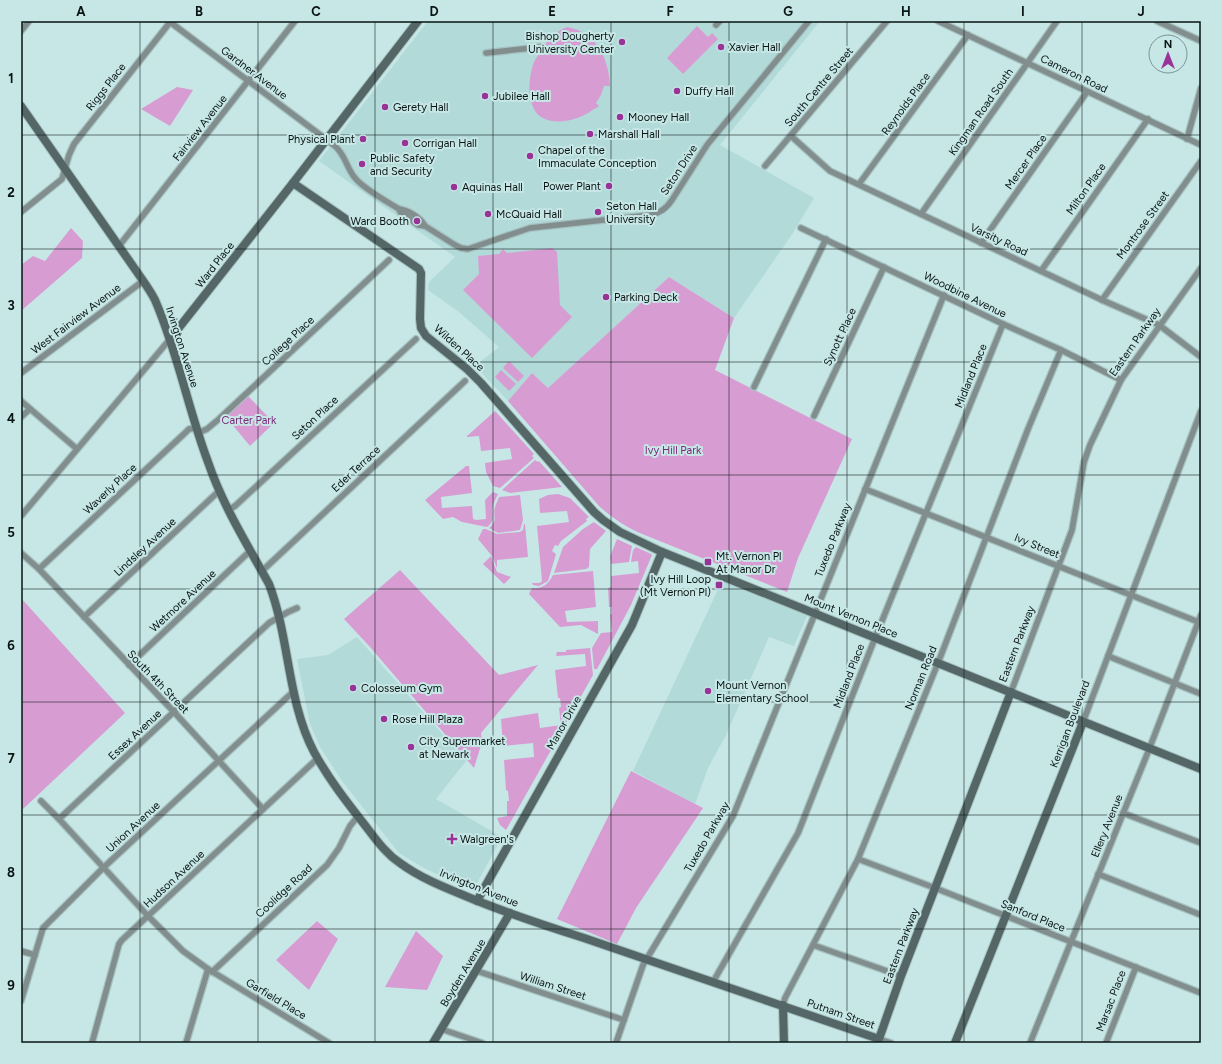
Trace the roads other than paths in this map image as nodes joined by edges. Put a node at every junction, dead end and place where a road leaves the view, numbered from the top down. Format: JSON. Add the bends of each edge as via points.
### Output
{"nodes":[{"id":1,"x":30,"y":21,"type":"edge"},
{"id":2,"x":295,"y":21,"type":"edge"},
{"id":3,"x":418,"y":21,"type":"edge"},
{"id":4,"x":809,"y":21,"type":"edge"},
{"id":5,"x":887,"y":21,"type":"edge"},
{"id":6,"x":938,"y":21,"type":"edge"},
{"id":7,"x":1057,"y":21,"type":"edge"},
{"id":8,"x":1157,"y":21,"type":"edge"},
{"id":9,"x":171,"y":22,"type":"edge"},
{"id":10,"x":21,"y":31,"type":"edge"},
{"id":11,"x":968,"y":35,"type":"junction"},
{"id":12,"x":1201,"y":41,"type":"edge"},
{"id":13,"x":541,"y":47,"type":"dead end"},
{"id":14,"x":486,"y":53,"type":"dead end"},
{"id":15,"x":1028,"y":63,"type":"junction"},
{"id":16,"x":249,"y":81,"type":"junction"},
{"id":17,"x":1201,"y":88,"type":"edge"},
{"id":18,"x":1087,"y":92,"type":"junction"},
{"id":19,"x":21,"y":106,"type":"edge"},
{"id":20,"x":1148,"y":119,"type":"junction"},
{"id":21,"x":791,"y":136,"type":"junction"},
{"id":22,"x":1187,"y":139,"type":"junction"},
{"id":23,"x":326,"y":140,"type":"junction"},
{"id":24,"x":1201,"y":145,"type":"edge"},
{"id":25,"x":1201,"y":161,"type":"edge"},
{"id":26,"x":765,"y":166,"type":"dead end"},
{"id":27,"x":65,"y":169,"type":"junction"},
{"id":28,"x":293,"y":183,"type":"junction"},
{"id":29,"x":859,"y":184,"type":"junction"},
{"id":30,"x":21,"y":212,"type":"edge"},
{"id":31,"x":921,"y":214,"type":"junction"},
{"id":32,"x":801,"y":228,"type":"dead end"},
{"id":33,"x":826,"y":239,"type":"junction"},
{"id":34,"x":981,"y":243,"type":"junction"},
{"id":35,"x":119,"y":246,"type":"junction"},
{"id":36,"x":389,"y":260,"type":"dead end"},
{"id":37,"x":884,"y":267,"type":"junction"},
{"id":38,"x":1201,"y":268,"type":"edge"},
{"id":39,"x":1040,"y":271,"type":"junction"},
{"id":40,"x":143,"y":281,"type":"junction"},
{"id":41,"x":944,"y":295,"type":"junction"},
{"id":42,"x":1102,"y":300,"type":"junction"},
{"id":43,"x":1003,"y":324,"type":"junction"},
{"id":44,"x":1160,"y":325,"type":"junction"},
{"id":45,"x":170,"y":339,"type":"junction"},
{"id":46,"x":416,"y":339,"type":"dead end"},
{"id":47,"x":1061,"y":350,"type":"junction"},
{"id":48,"x":1201,"y":356,"type":"edge"},
{"id":49,"x":21,"y":373,"type":"edge"},
{"id":50,"x":1121,"y":380,"type":"junction"},
{"id":51,"x":465,"y":381,"type":"dead end"},
{"id":52,"x":754,"y":387,"type":"dead end"},
{"id":53,"x":21,"y":401,"type":"edge"},
{"id":54,"x":30,"y":409,"type":"junction"},
{"id":55,"x":1201,"y":411,"type":"edge"},
{"id":56,"x":814,"y":416,"type":"dead end"},
{"id":57,"x":21,"y":417,"type":"edge"},
{"id":58,"x":197,"y":430,"type":"junction"},
{"id":59,"x":526,"y":436,"type":"joint"},
{"id":60,"x":77,"y":449,"type":"junction"},
{"id":61,"x":865,"y":489,"type":"junction"},
{"id":62,"x":219,"y":491,"type":"junction"},
{"id":63,"x":228,"y":510,"type":"junction"},
{"id":64,"x":926,"y":513,"type":"junction"},
{"id":65,"x":21,"y":516,"type":"edge"},
{"id":66,"x":987,"y":537,"type":"junction"},
{"id":67,"x":250,"y":551,"type":"junction"},
{"id":68,"x":662,"y":552,"type":"junction"},
{"id":69,"x":21,"y":553,"type":"edge"},
{"id":70,"x":1059,"y":566,"type":"junction"},
{"id":71,"x":39,"y":569,"type":"junction"},
{"id":72,"x":262,"y":571,"type":"junction"},
{"id":73,"x":1131,"y":594,"type":"junction"},
{"id":74,"x":297,"y":608,"type":"dead end"},
{"id":75,"x":814,"y":613,"type":"junction"},
{"id":76,"x":1201,"y":615,"type":"edge"},
{"id":77,"x":84,"y":617,"type":"junction"},
{"id":78,"x":278,"y":617,"type":"junction"},
{"id":79,"x":1200,"y":622,"type":"edge"},
{"id":80,"x":875,"y":638,"type":"junction"},
{"id":81,"x":1108,"y":656,"type":"junction"},
{"id":82,"x":938,"y":663,"type":"junction"},
{"id":83,"x":129,"y":665,"type":"junction"},
{"id":84,"x":1175,"y":683,"type":"junction"},
{"id":85,"x":294,"y":691,"type":"junction"},
{"id":86,"x":1011,"y":692,"type":"junction"},
{"id":87,"x":1201,"y":694,"type":"edge"},
{"id":88,"x":174,"y":712,"type":"junction"},
{"id":89,"x":1083,"y":722,"type":"junction"},
{"id":90,"x":1149,"y":748,"type":"junction"},
{"id":91,"x":318,"y":758,"type":"junction"},
{"id":92,"x":219,"y":762,"type":"junction"},
{"id":93,"x":1201,"y":769,"type":"edge"},
{"id":94,"x":41,"y":801,"type":"dead end"},
{"id":95,"x":263,"y":809,"type":"junction"},
{"id":96,"x":1123,"y":813,"type":"junction"},
{"id":97,"x":358,"y":816,"type":"junction"},
{"id":98,"x":60,"y":819,"type":"junction"},
{"id":99,"x":1201,"y":843,"type":"edge"},
{"id":100,"x":858,"y":859,"type":"junction"},
{"id":101,"x":103,"y":868,"type":"junction"},
{"id":102,"x":1098,"y":874,"type":"junction"},
{"id":103,"x":935,"y":888,"type":"junction"},
{"id":104,"x":477,"y":901,"type":"junction"},
{"id":105,"x":510,"y":913,"type":"junction"},
{"id":106,"x":1201,"y":915,"type":"edge"},
{"id":107,"x":148,"y":916,"type":"junction"},
{"id":108,"x":1006,"y":916,"type":"junction"},
{"id":109,"x":1071,"y":941,"type":"junction"},
{"id":110,"x":813,"y":945,"type":"junction"},
{"id":111,"x":21,"y":951,"type":"edge"},
{"id":112,"x":35,"y":955,"type":"junction"},
{"id":113,"x":646,"y":959,"type":"junction"},
{"id":114,"x":1136,"y":967,"type":"junction"},
{"id":115,"x":210,"y":970,"type":"junction"},
{"id":116,"x":477,"y":971,"type":"junction"},
{"id":117,"x":901,"y":976,"type":"junction"},
{"id":118,"x":713,"y":982,"type":"junction"},
{"id":119,"x":1201,"y":993,"type":"edge"},
{"id":120,"x":21,"y":1002,"type":"edge"},
{"id":121,"x":783,"y":1005,"type":"junction"},
{"id":122,"x":624,"y":1020,"type":"junction"},
{"id":123,"x":441,"y":1030,"type":"junction"},
{"id":124,"x":878,"y":1041,"type":"edge"},
{"id":125,"x":476,"y":1042,"type":"edge"},
{"id":126,"x":92,"y":1043,"type":"edge"},
{"id":127,"x":186,"y":1043,"type":"edge"},
{"id":128,"x":329,"y":1043,"type":"edge"},
{"id":129,"x":433,"y":1043,"type":"edge"},
{"id":130,"x":482,"y":1043,"type":"edge"},
{"id":131,"x":616,"y":1043,"type":"edge"},
{"id":132,"x":784,"y":1043,"type":"edge"},
{"id":133,"x":891,"y":1043,"type":"edge"},
{"id":134,"x":955,"y":1043,"type":"edge"},
{"id":135,"x":1030,"y":1043,"type":"edge"},
{"id":136,"x":1106,"y":1043,"type":"edge"}],
"edges":[{"from":1,"to":10,"type":"street"},
{"from":2,"to":16,"type":"street","name":"Fairview Avenue"},
{"from":3,"to":23,"type":"street","name":"Ward Place"},
{"from":4,"to":23,"type":"street","name":"Seton Drive","via":[[707,145],[667,207],[650,215],[530,228],[468,249],[462,248],[416,223],[360,183],[351,173],[340,150]]},
{"from":5,"to":21,"type":"street","name":"South Centre Street"},
{"from":6,"to":11,"type":"street","name":"Cameron Road"},
{"from":7,"to":15,"type":"street","name":"Kingman Road South"},
{"from":8,"to":12,"type":"street"},
{"from":9,"to":16,"type":"street","name":"Gardner Avenue"},
{"from":9,"to":27,"type":"street","name":"Riggs Place","via":[[74,144]]},
{"from":11,"to":15,"type":"street","name":"Cameron Road"},
{"from":11,"to":29,"type":"street","name":"Reynolds Place"},
{"from":13,"to":14,"type":"street"},
{"from":15,"to":18,"type":"street","name":"Cameron Road"},
{"from":15,"to":31,"type":"street","name":"Kingman Road South"},
{"from":16,"to":23,"type":"street","name":"Gardner Avenue"},
{"from":16,"to":35,"type":"street","name":"Fairview Avenue"},
{"from":17,"to":22,"type":"street"},
{"from":18,"to":20,"type":"street","name":"Cameron Road"},
{"from":18,"to":34,"type":"street","name":"Mercer Place"},
{"from":19,"to":27,"type":"street","name":"Irvington Avenue"},
{"from":20,"to":22,"type":"street","name":"Cameron Road"},
{"from":20,"to":39,"type":"street","name":"Milton Place"},
{"from":21,"to":26,"type":"street","name":"South Centre Street"},
{"from":21,"to":29,"type":"street","name":"Varsity Road","via":[[830,171]]},
{"from":22,"to":24,"type":"street","name":"Cameron Road"},
{"from":23,"to":28,"type":"street","name":"Ward Place"},
{"from":25,"to":42,"type":"street","name":"Montrose Street"},
{"from":27,"to":30,"type":"street","name":"Riggs Place","via":[[62,179]]},
{"from":27,"to":35,"type":"street","name":"Irvington Avenue"},
{"from":28,"to":45,"type":"street","name":"Ward Place"},
{"from":28,"to":59,"type":"street","name":"Wilden Place","via":[[419,269],[420,319],[421,328],[426,336],[467,369]]},
{"from":29,"to":31,"type":"street","name":"Varsity Road"},
{"from":31,"to":34,"type":"street","name":"Varsity Road"},
{"from":32,"to":33,"type":"street","name":"Woodbine Avenue"},
{"from":33,"to":37,"type":"street","name":"Woodbine Avenue"},
{"from":33,"to":52,"type":"street"},
{"from":34,"to":39,"type":"street","name":"Varsity Road"},
{"from":35,"to":40,"type":"street","name":"Irvington Avenue"},
{"from":36,"to":58,"type":"street","name":"College Place","via":[[219,419],[206,429]]},
{"from":37,"to":41,"type":"street","name":"Woodbine Avenue"},
{"from":37,"to":56,"type":"street","name":"Synott Place"},
{"from":38,"to":44,"type":"street","name":"Eastern Parkway"},
{"from":39,"to":42,"type":"street","name":"Varsity Road"},
{"from":40,"to":45,"type":"street","name":"Irvington Avenue","via":[[154,299]]},
{"from":40,"to":49,"type":"street","name":"West Fairview Avenue"},
{"from":41,"to":43,"type":"street","name":"Woodbine Avenue"},
{"from":41,"to":61,"type":"street","name":"Tuxedo Parkway"},
{"from":42,"to":44,"type":"street","name":"Varsity Road"},
{"from":43,"to":47,"type":"street","name":"Woodbine Avenue"},
{"from":43,"to":64,"type":"street","name":"Midland Place"},
{"from":44,"to":48,"type":"street","name":"Varsity Road"},
{"from":44,"to":50,"type":"street","name":"Eastern Parkway"},
{"from":45,"to":58,"type":"street","name":"Irvington Avenue"},
{"from":45,"to":60,"type":"street","name":"Ward Place"},
{"from":46,"to":63,"type":"street","name":"Seton Place"},
{"from":47,"to":50,"type":"street","name":"Woodbine Avenue"},
{"from":47,"to":66,"type":"street","name":"Norman Road"},
{"from":50,"to":70,"type":"street","name":"Eastern Parkway","via":[[1084,462],[1072,530]]},
{"from":51,"to":72,"type":"street","name":"Eder Terrace"},
{"from":53,"to":54,"type":"street"},
{"from":54,"to":57,"type":"street"},
{"from":54,"to":60,"type":"street"},
{"from":55,"to":73,"type":"street","name":"Kerrigan Boulevard"},
{"from":58,"to":62,"type":"street","name":"Irvington Avenue"},
{"from":58,"to":71,"type":"street","name":"Waverly Place","via":[[189,429]]},
{"from":59,"to":68,"type":"street","name":"Mount Vernon Place","via":[[603,520],[620,532]]},
{"from":60,"to":65,"type":"street","name":"Ward Place"},
{"from":61,"to":64,"type":"street","name":"Ivy Street"},
{"from":61,"to":75,"type":"street","name":"Tuxedo Parkway"},
{"from":62,"to":63,"type":"street","name":"Irvington Avenue"},
{"from":62,"to":77,"type":"street","name":"Lindsley Avenue"},
{"from":63,"to":67,"type":"street","name":"Irvington Avenue"},
{"from":64,"to":66,"type":"street","name":"Ivy Street"},
{"from":64,"to":80,"type":"street","name":"Midland Place"},
{"from":66,"to":70,"type":"street","name":"Ivy Street"},
{"from":66,"to":82,"type":"street","name":"Norman Road"},
{"from":67,"to":72,"type":"street","name":"Irvington Avenue"},
{"from":67,"to":83,"type":"street","name":"Wetmore Avenue"},
{"from":68,"to":75,"type":"street","name":"Mount Vernon Place"},
{"from":68,"to":104,"type":"street","name":"Manor Drive","via":[[632,625]]},
{"from":69,"to":71,"type":"street","name":"South 4th Street"},
{"from":70,"to":73,"type":"street","name":"Ivy Street"},
{"from":70,"to":86,"type":"street","name":"Eastern Parkway"},
{"from":71,"to":77,"type":"street","name":"South 4th Street"},
{"from":72,"to":78,"type":"street","name":"Irvington Avenue","via":[[273,595]]},
{"from":73,"to":79,"type":"street","name":"Ivy Street"},
{"from":73,"to":81,"type":"street","name":"Kerrigan Boulevard"},
{"from":74,"to":78,"type":"street"},
{"from":75,"to":80,"type":"street","name":"Mount Vernon Place"},
{"from":75,"to":113,"type":"street","name":"Tuxedo Parkway","via":[[733,816]]},
{"from":76,"to":79,"type":"street","name":"Ellery Avenue"},
{"from":77,"to":83,"type":"street","name":"South 4th Street"},
{"from":78,"to":85,"type":"street","name":"Irvington Avenue"},
{"from":78,"to":88,"type":"street","name":"Essex Avenue"},
{"from":79,"to":84,"type":"street","name":"Ellery Avenue"},
{"from":80,"to":82,"type":"street","name":"Mount Vernon Place"},
{"from":80,"to":118,"type":"street","name":"Midland Place","via":[[798,833]]},
{"from":81,"to":84,"type":"street"},
{"from":81,"to":89,"type":"street","name":"Kerrigan Boulevard"},
{"from":82,"to":86,"type":"street","name":"Mount Vernon Place"},
{"from":82,"to":100,"type":"street","name":"Norman Road"},
{"from":83,"to":88,"type":"street","name":"South 4th Street"},
{"from":84,"to":87,"type":"street"},
{"from":84,"to":90,"type":"street","name":"Ellery Avenue"},
{"from":85,"to":91,"type":"street","name":"Irvington Avenue","via":[[305,732]]},
{"from":85,"to":92,"type":"street","name":"Union Avenue"},
{"from":86,"to":89,"type":"street","name":"Mount Vernon Place"},
{"from":86,"to":103,"type":"street","name":"Eastern Parkway"},
{"from":88,"to":92,"type":"street","name":"South 4th Street"},
{"from":88,"to":98,"type":"street","name":"Essex Avenue"},
{"from":89,"to":90,"type":"street","name":"Mount Vernon Place"},
{"from":89,"to":108,"type":"street","name":"Kerrigan Boulevard"},
{"from":90,"to":93,"type":"street","name":"Mount Vernon Place"},
{"from":90,"to":96,"type":"street","name":"Ellery Avenue"},
{"from":91,"to":95,"type":"street","name":"Hudson Avenue"},
{"from":91,"to":97,"type":"street","name":"Irvington Avenue"},
{"from":92,"to":95,"type":"street","name":"South 4th Street"},
{"from":92,"to":101,"type":"street","name":"Union Avenue"},
{"from":94,"to":98,"type":"street","name":"Garfield Place"},
{"from":95,"to":107,"type":"street","name":"Hudson Avenue"},
{"from":96,"to":99,"type":"street"},
{"from":96,"to":102,"type":"street","name":"Ellery Avenue"},
{"from":97,"to":104,"type":"street","name":"Irvington Avenue","via":[[385,850],[399,863]]},
{"from":97,"to":115,"type":"street","name":"Coolidge Road","via":[[327,865]]},
{"from":98,"to":101,"type":"street","name":"Garfield Place"},
{"from":100,"to":103,"type":"street","name":"Sanford Place"},
{"from":100,"to":110,"type":"street","name":"Norman Road"},
{"from":101,"to":107,"type":"street","name":"Garfield Place"},
{"from":101,"to":112,"type":"street","name":"Union Avenue","via":[[43,928]]},
{"from":102,"to":106,"type":"street"},
{"from":102,"to":109,"type":"street","name":"Ellery Avenue"},
{"from":103,"to":108,"type":"street","name":"Sanford Place"},
{"from":103,"to":117,"type":"street","name":"Eastern Parkway"},
{"from":104,"to":105,"type":"street","name":"Irvington Avenue"},
{"from":105,"to":113,"type":"street","name":"Irvington Avenue"},
{"from":105,"to":116,"type":"street","name":"Boyden Avenue"},
{"from":107,"to":115,"type":"street","name":"Garfield Place","via":[[183,951]]},
{"from":107,"to":126,"type":"street","name":"Hudson Avenue","via":[[119,944]]},
{"from":108,"to":109,"type":"street","name":"Sanford Place"},
{"from":108,"to":134,"type":"street","name":"Kerrigan Boulevard"},
{"from":109,"to":114,"type":"street","name":"Sanford Place"},
{"from":109,"to":135,"type":"street","name":"Ellery Avenue"},
{"from":110,"to":117,"type":"street"},
{"from":110,"to":121,"type":"street","name":"Norman Road"},
{"from":111,"to":112,"type":"street"},
{"from":112,"to":120,"type":"street","name":"Union Avenue"},
{"from":113,"to":118,"type":"street","name":"Irvington Avenue"},
{"from":113,"to":122,"type":"street","name":"Tuxedo Parkway"},
{"from":114,"to":119,"type":"street","name":"Sanford Place"},
{"from":114,"to":136,"type":"street","name":"Marsac Place"},
{"from":115,"to":127,"type":"street"},
{"from":115,"to":128,"type":"street","name":"Garfield Place"},
{"from":116,"to":122,"type":"street","name":"William Street"},
{"from":116,"to":123,"type":"street","name":"Boyden Avenue"},
{"from":117,"to":124,"type":"street","name":"Eastern Parkway"},
{"from":118,"to":121,"type":"street","name":"Irvington Avenue"},
{"from":121,"to":124,"type":"street","name":"Putnam Street"},
{"from":121,"to":132,"type":"street"},
{"from":122,"to":131,"type":"street","name":"Tuxedo Parkway"},
{"from":123,"to":125,"type":"street"},
{"from":123,"to":129,"type":"street","name":"Boyden Avenue"},
{"from":124,"to":133,"type":"street","name":"Putnam Street"},
{"from":125,"to":130,"type":"street"}]}
